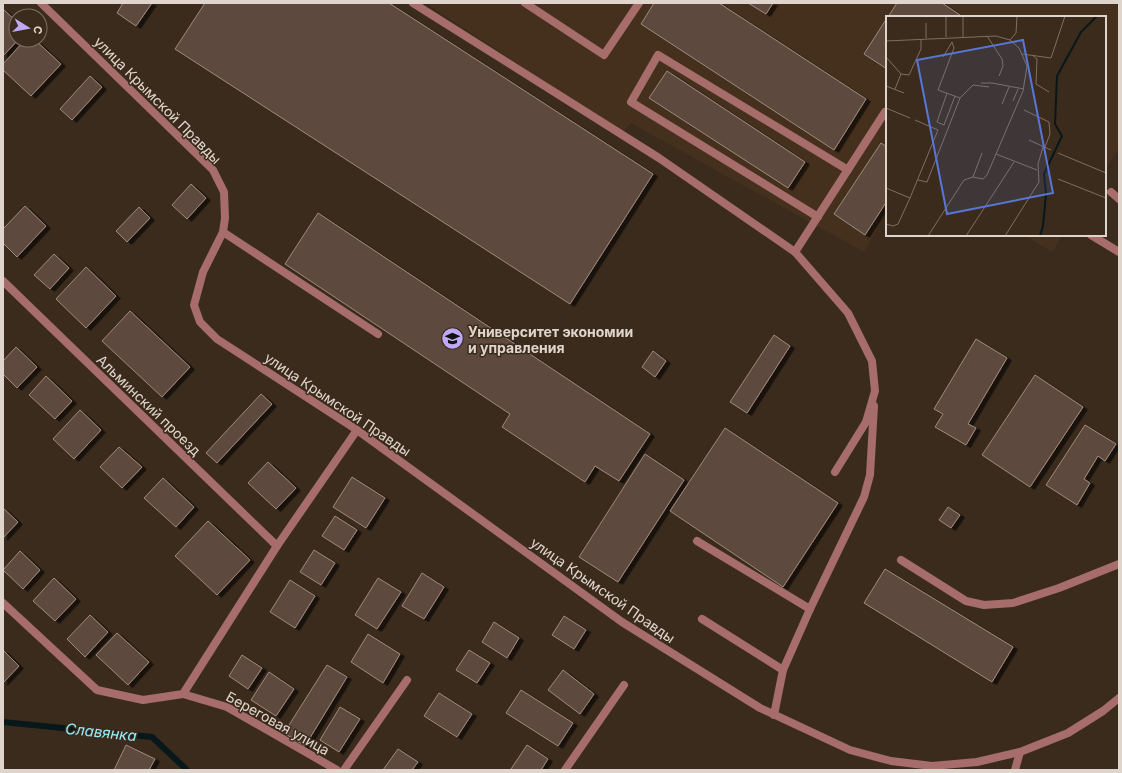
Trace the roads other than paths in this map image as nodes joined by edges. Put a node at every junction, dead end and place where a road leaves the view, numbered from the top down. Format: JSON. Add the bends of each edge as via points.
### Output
{"nodes":[{"id":1,"x":41,"y":3,"type":"edge"},
{"id":2,"x":413,"y":3,"type":"edge"},
{"id":3,"x":525,"y":3,"type":"edge"},
{"id":4,"x":639,"y":3,"type":"edge"},
{"id":5,"x":886,"y":112,"type":"edge"},
{"id":6,"x":848,"y":170,"type":"junction"},
{"id":7,"x":1111,"y":192,"type":"dead end"},
{"id":8,"x":1119,"y":198,"type":"edge"},
{"id":9,"x":818,"y":216,"type":"junction"},
{"id":10,"x":223,"y":232,"type":"junction"},
{"id":11,"x":1093,"y":236,"type":"edge"},
{"id":12,"x":795,"y":252,"type":"junction"},
{"id":13,"x":1119,"y":252,"type":"edge"},
{"id":14,"x":3,"y":281,"type":"edge"},
{"id":15,"x":378,"y":334,"type":"dead end"},
{"id":16,"x":876,"y":391,"type":"junction"},
{"id":17,"x":357,"y":430,"type":"junction"},
{"id":18,"x":835,"y":472,"type":"dead end"},
{"id":19,"x":697,"y":541,"type":"dead end"},
{"id":20,"x":277,"y":546,"type":"junction"},
{"id":21,"x":901,"y":560,"type":"dead end"},
{"id":22,"x":1119,"y":564,"type":"edge"},
{"id":23,"x":3,"y":603,"type":"edge"},
{"id":24,"x":810,"y":609,"type":"junction"},
{"id":25,"x":702,"y":619,"type":"dead end"},
{"id":26,"x":783,"y":670,"type":"junction"},
{"id":27,"x":407,"y":680,"type":"dead end"},
{"id":28,"x":624,"y":685,"type":"dead end"},
{"id":29,"x":183,"y":694,"type":"junction"},
{"id":30,"x":1119,"y":698,"type":"edge"},
{"id":31,"x":774,"y":715,"type":"junction"},
{"id":32,"x":1020,"y":752,"type":"junction"},
{"id":33,"x":337,"y":770,"type":"edge"},
{"id":34,"x":344,"y":770,"type":"edge"},
{"id":35,"x":565,"y":770,"type":"edge"},
{"id":36,"x":1015,"y":770,"type":"edge"}],
"edges":[{"from":1,"to":10,"type":"street","name":"улица Крымской Правды","via":[[213,170],[224,192]]},
{"from":2,"to":12,"type":"street","via":[[659,158]]},
{"from":3,"to":4,"type":"street","via":[[604,55]]},
{"from":5,"to":6,"type":"street"},
{"from":6,"to":9,"type":"street"},
{"from":6,"to":9,"type":"street","via":[[658,55],[631,102]]},
{"from":7,"to":8,"type":"street"},
{"from":9,"to":12,"type":"street"},
{"from":10,"to":15,"type":"street"},
{"from":10,"to":17,"type":"street","name":"улица Крымской Правды","via":[[203,272],[194,304],[200,322],[217,339]]},
{"from":11,"to":13,"type":"street"},
{"from":12,"to":16,"type":"street","via":[[848,313],[872,361]]},
{"from":14,"to":20,"type":"street","name":"Альминский проезд"},
{"from":16,"to":18,"type":"street","via":[[866,422]]},
{"from":16,"to":24,"type":"street","via":[[870,475],[864,497]]},
{"from":17,"to":20,"type":"street"},
{"from":17,"to":31,"type":"street","name":"улица Крымской Правды","via":[[622,622]]},
{"from":19,"to":24,"type":"street"},
{"from":20,"to":29,"type":"street"},
{"from":21,"to":22,"type":"street","via":[[966,601],[984,606],[1013,603]]},
{"from":23,"to":29,"type":"street","name":"Береговая улица","via":[[97,690],[143,700]]},
{"from":24,"to":26,"type":"street"},
{"from":25,"to":26,"type":"street"},
{"from":26,"to":31,"type":"street"},
{"from":27,"to":34,"type":"street"},
{"from":28,"to":35,"type":"street"},
{"from":29,"to":33,"type":"street","name":"Береговая улица","via":[[227,707]]},
{"from":30,"to":32,"type":"street","name":"улица Крымской Правды","via":[[1068,733]]},
{"from":31,"to":32,"type":"street","name":"улица Крымской Правды","via":[[850,750],[891,761],[932,766],[977,762]]},
{"from":32,"to":36,"type":"street"}]}
